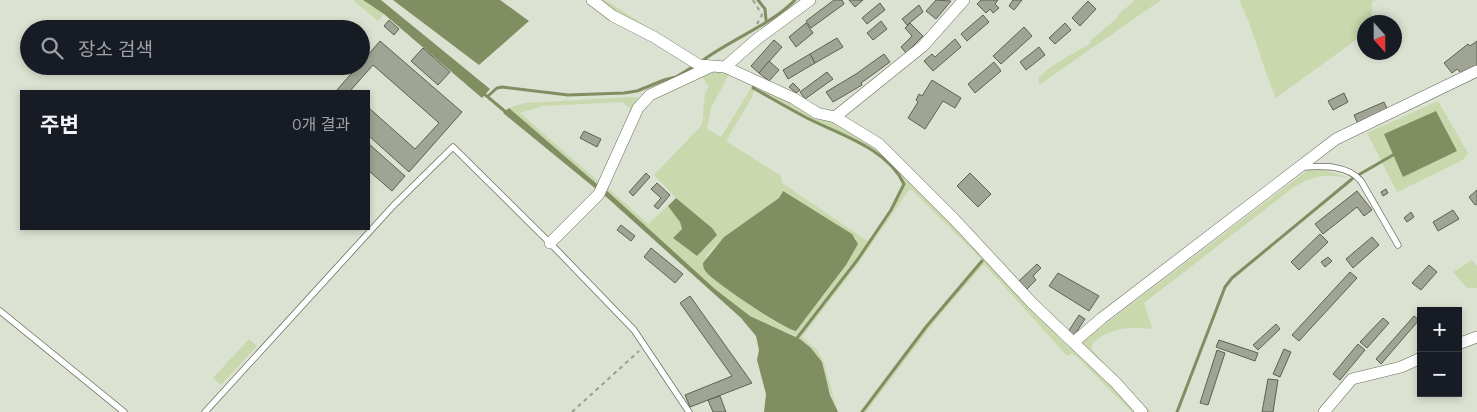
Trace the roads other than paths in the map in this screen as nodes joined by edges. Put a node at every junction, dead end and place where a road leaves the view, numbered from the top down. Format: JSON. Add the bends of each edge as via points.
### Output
{"nodes":[{"id":1,"x":592,"y":0,"type":"edge"},
{"id":2,"x":810,"y":0,"type":"edge"},
{"id":3,"x":964,"y":0,"type":"edge"},
{"id":4,"x":712,"y":66,"type":"junction"},
{"id":5,"x":725,"y":67,"type":"junction"},
{"id":6,"x":1477,"y":71,"type":"edge"},
{"id":7,"x":834,"y":117,"type":"junction"},
{"id":8,"x":1302,"y":167,"type":"junction"},
{"id":9,"x":550,"y":243,"type":"junction"},
{"id":10,"x":1398,"y":245,"type":"dead end"},
{"id":11,"x":0,"y":311,"type":"edge"},
{"id":12,"x":1477,"y":338,"type":"edge"},
{"id":13,"x":1074,"y":342,"type":"junction"},
{"id":14,"x":1462,"y":343,"type":"edge"},
{"id":15,"x":1417,"y":360,"type":"edge"},
{"id":16,"x":124,"y":412,"type":"edge"},
{"id":17,"x":205,"y":412,"type":"edge"},
{"id":18,"x":689,"y":412,"type":"edge"},
{"id":19,"x":1142,"y":412,"type":"edge"},
{"id":20,"x":1324,"y":412,"type":"edge"}],
"edges":[{"from":1,"to":4,"type":"street","via":[[613,16],[699,65]]},
{"from":2,"to":5,"type":"street"},
{"from":3,"to":7,"type":"street","via":[[923,46]]},
{"from":4,"to":5,"type":"street"},
{"from":4,"to":9,"type":"street","via":[[650,95],[638,108],[598,194]]},
{"from":5,"to":7,"type":"street","via":[[793,98],[817,113]]},
{"from":6,"to":8,"type":"street","via":[[1336,139]]},
{"from":7,"to":13,"type":"street","via":[[889,153],[1033,304]]},
{"from":8,"to":10,"type":"lane","via":[[1340,168],[1355,173]]},
{"from":8,"to":13,"type":"street"},
{"from":9,"to":17,"type":"lane","via":[[453,147],[393,206]]},
{"from":9,"to":18,"type":"lane","via":[[634,330]]},
{"from":11,"to":16,"type":"lane"},
{"from":12,"to":14,"type":"street"},
{"from":13,"to":19,"type":"street"},
{"from":15,"to":20,"type":"street","via":[[1352,379]]}]}
